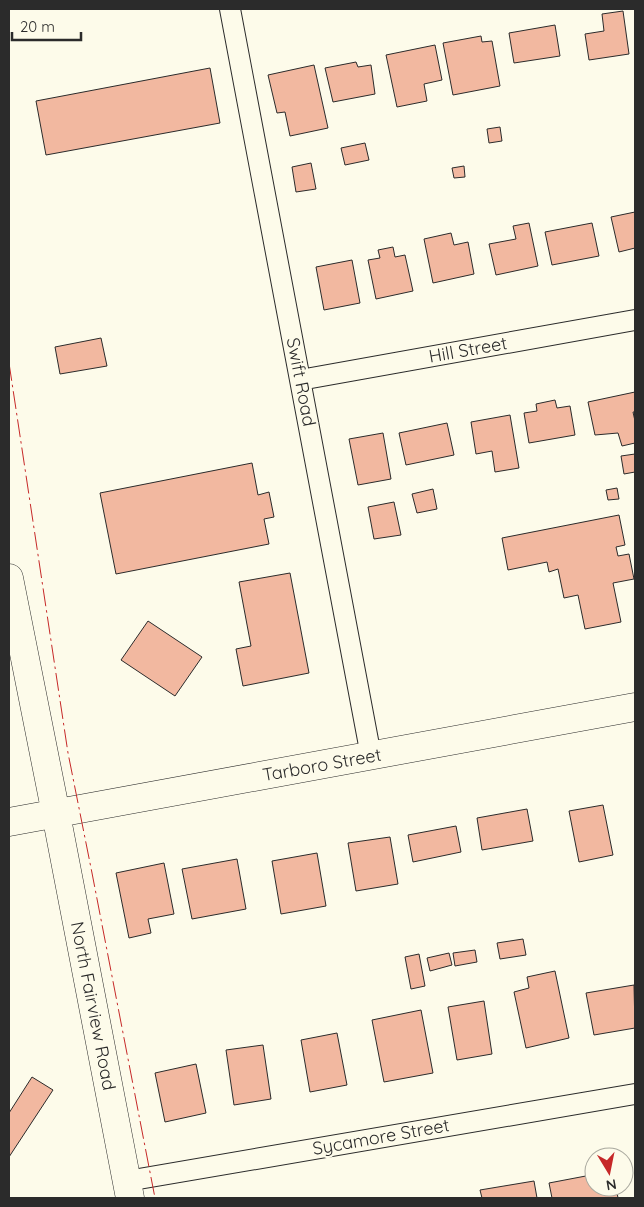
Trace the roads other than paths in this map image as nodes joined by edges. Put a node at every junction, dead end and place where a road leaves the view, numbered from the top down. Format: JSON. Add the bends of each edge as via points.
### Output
{"nodes":[{"id":1,"x":233,"y":9,"type":"edge"},
{"id":2,"x":635,"y":320,"type":"edge"},
{"id":3,"x":300,"y":380,"type":"junction"},
{"id":4,"x":9,"y":578,"type":"edge"},
{"id":5,"x":635,"y":707,"type":"edge"},
{"id":6,"x":371,"y":756,"type":"junction"},
{"id":7,"x":56,"y":814,"type":"junction"},
{"id":8,"x":9,"y":822,"type":"edge"},
{"id":9,"x":635,"y":1094,"type":"edge"},
{"id":10,"x":129,"y":1190,"type":"edge"}],
"edges":[{"from":1,"to":3,"type":"street","name":"Swift Road"},
{"from":2,"to":3,"type":"street","name":"Hill Street"},
{"from":3,"to":6,"type":"street","name":"Swift Road"},
{"from":4,"to":7,"type":"street","name":"North Fairview Road"},
{"from":5,"to":6,"type":"street","name":"Tarboro Street"},
{"from":6,"to":7,"type":"street","name":"Tarboro Street"},
{"from":7,"to":8,"type":"street","name":"Tarboro Street"},
{"from":7,"to":10,"type":"street","name":"North Fairview Road"},
{"from":9,"to":10,"type":"street","name":"Sycamore Street"}]}
